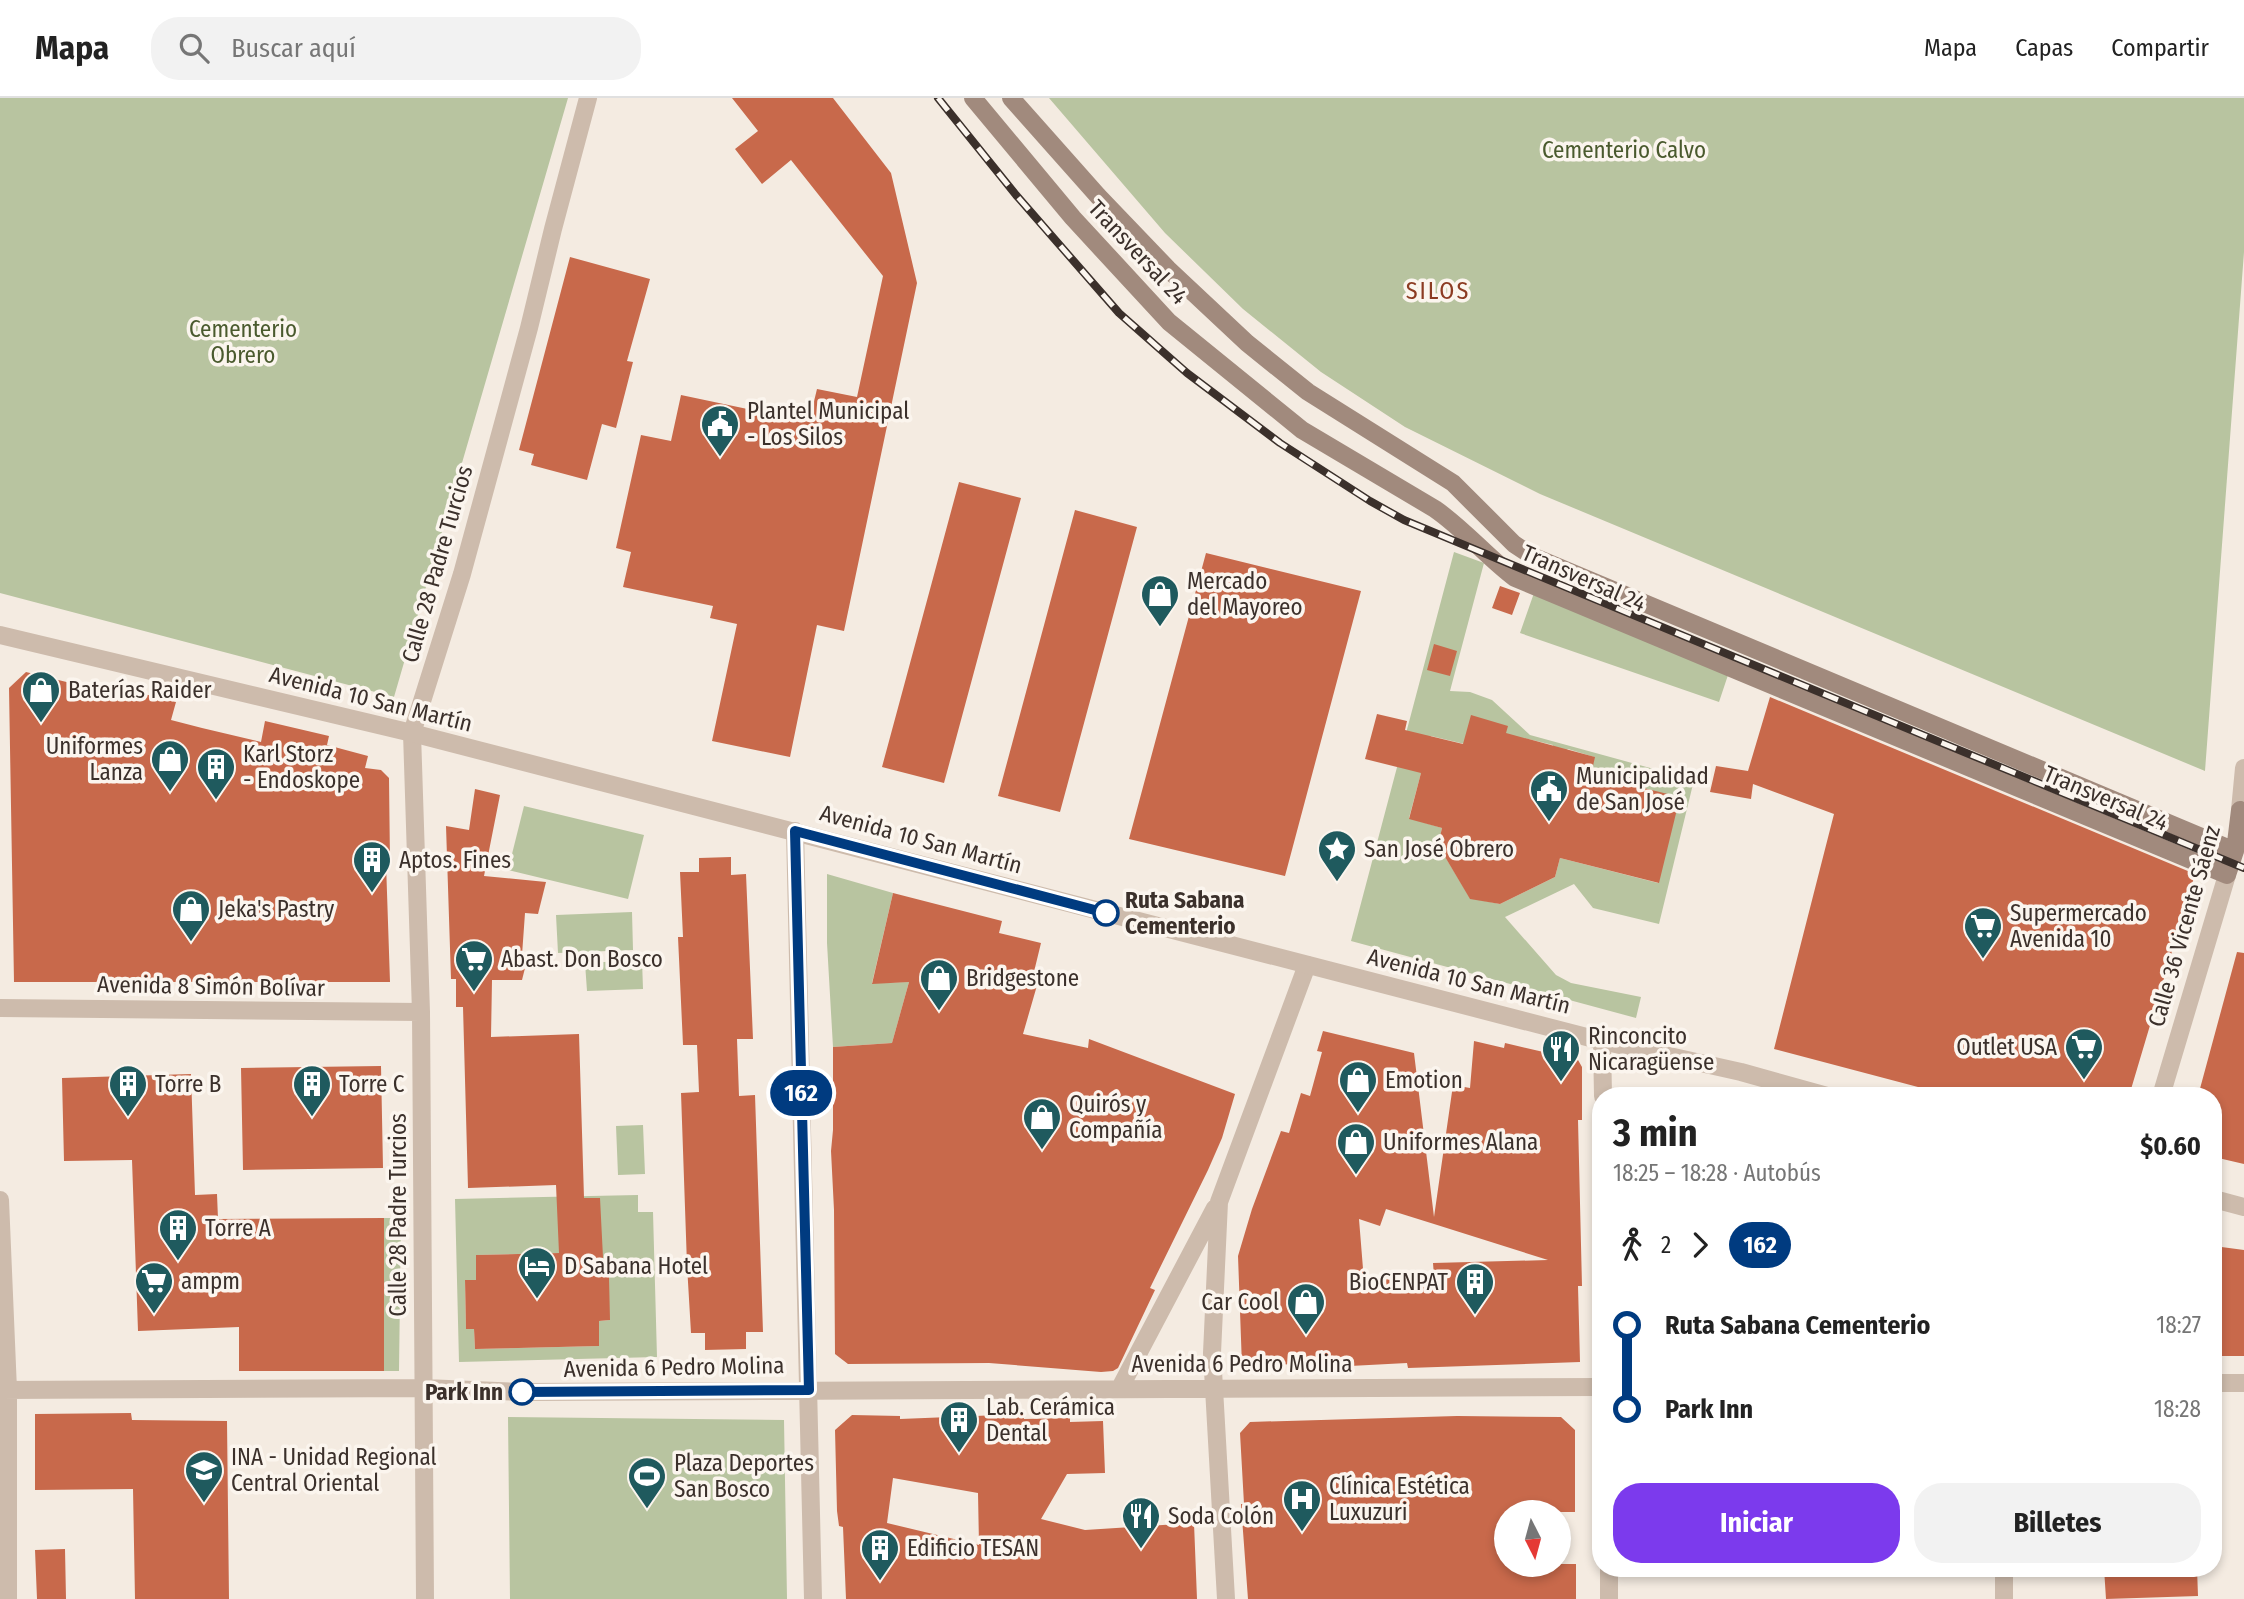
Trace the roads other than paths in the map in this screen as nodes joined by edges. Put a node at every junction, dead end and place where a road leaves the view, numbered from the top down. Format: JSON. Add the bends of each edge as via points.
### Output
{"nodes":[{"id":1,"x":588,"y":98,"type":"edge"},
{"id":2,"x":973,"y":98,"type":"edge"},
{"id":3,"x":1011,"y":98,"type":"edge"},
{"id":4,"x":1030,"y":121,"type":"junction"},
{"id":5,"x":1006,"y":138,"type":"junction"},
{"id":6,"x":0,"y":635,"type":"edge"},
{"id":7,"x":412,"y":733,"type":"junction"},
{"id":8,"x":2244,"y":768,"type":"edge"},
{"id":9,"x":2242,"y":811,"type":"edge"},
{"id":10,"x":795,"y":831,"type":"junction"},
{"id":11,"x":2235,"y":851,"type":"junction"},
{"id":12,"x":2227,"y":875,"type":"junction"},
{"id":13,"x":1307,"y":965,"type":"junction"},
{"id":14,"x":0,"y":1008,"type":"edge"},
{"id":15,"x":421,"y":1012,"type":"junction"},
{"id":16,"x":1602,"y":1041,"type":"junction"},
{"id":17,"x":1603,"y":1087,"type":"edge"},
{"id":18,"x":1795,"y":1087,"type":"edge"},
{"id":19,"x":2164,"y":1087,"type":"edge"},
{"id":20,"x":0,"y":1200,"type":"edge"},
{"id":21,"x":2222,"y":1201,"type":"edge"},
{"id":22,"x":1219,"y":1202,"type":"junction"},
{"id":23,"x":2244,"y":1207,"type":"edge"},
{"id":24,"x":2222,"y":1383,"type":"edge"},
{"id":25,"x":2244,"y":1383,"type":"edge"},
{"id":26,"x":1592,"y":1387,"type":"edge"},
{"id":27,"x":424,"y":1388,"type":"junction"},
{"id":28,"x":1120,"y":1388,"type":"junction"},
{"id":29,"x":1215,"y":1389,"type":"junction"},
{"id":30,"x":4,"y":1390,"type":"edge"},
{"id":31,"x":809,"y":1390,"type":"junction"},
{"id":32,"x":1609,"y":1577,"type":"edge"},
{"id":33,"x":2004,"y":1577,"type":"edge"},
{"id":34,"x":8,"y":1599,"type":"edge"},
{"id":35,"x":425,"y":1599,"type":"edge"},
{"id":36,"x":813,"y":1599,"type":"edge"},
{"id":37,"x":1226,"y":1599,"type":"edge"},
{"id":38,"x":1609,"y":1599,"type":"edge"},
{"id":39,"x":2004,"y":1599,"type":"edge"}],
"edges":[{"from":1,"to":7,"type":"street","name":"Calle 28 Padre Turcios","via":[[462,575]]},
{"from":2,"to":5,"type":"main road","name":"Transversal 24"},
{"from":3,"to":4,"type":"main road","name":"Transversal 24"},
{"from":4,"to":5,"type":"main road"},
{"from":4,"to":11,"type":"main road","name":"Transversal 24","via":[[1168,269],[1247,343],[1308,391],[1453,483],[1531,556]]},
{"from":5,"to":12,"type":"main road","name":"Transversal 24","via":[[1169,322],[1301,430],[1453,521],[1516,578]]},
{"from":6,"to":7,"type":"street","name":"Avenida 10 San Martín"},
{"from":7,"to":10,"type":"street","name":"Avenida 10 San Martín"},
{"from":7,"to":15,"type":"street","name":"Calle 28 Padre Turcios"},
{"from":8,"to":9,"type":"street","name":"Calle 36 Vicente Sáenz"},
{"from":9,"to":11,"type":"main road","name":"Calle 36 Vicente Sáenz"},
{"from":10,"to":13,"type":"street","name":"Avenida 10 San Martín"},
{"from":10,"to":31,"type":"street"},
{"from":11,"to":12,"type":"main road","name":"Calle 36 Vicente Sáenz"},
{"from":12,"to":19,"type":"street","name":"Calle 36 Vicente Sáenz"},
{"from":13,"to":16,"type":"street","name":"Avenida 10 San Martín"},
{"from":13,"to":22,"type":"street"},
{"from":14,"to":15,"type":"street","name":"Avenida 8 Simón Bolívar"},
{"from":15,"to":27,"type":"street","name":"Calle 28 Padre Turcios"},
{"from":16,"to":17,"type":"street"},
{"from":16,"to":18,"type":"street","name":"Avenida 10 San Martín"},
{"from":20,"to":30,"type":"street"},
{"from":21,"to":23,"type":"street"},
{"from":22,"to":28,"type":"street"},
{"from":22,"to":29,"type":"street","via":[[1212,1353]]},
{"from":24,"to":25,"type":"street"},
{"from":26,"to":29,"type":"street","name":"Avenida 6 Pedro Molina"},
{"from":27,"to":30,"type":"street","name":"Avenida 6 Pedro Molina"},
{"from":27,"to":31,"type":"street","name":"Avenida 6 Pedro Molina"},
{"from":27,"to":35,"type":"street","name":"Calle 28 Padre Turcios"},
{"from":28,"to":29,"type":"street","name":"Avenida 6 Pedro Molina"},
{"from":28,"to":31,"type":"street","name":"Avenida 6 Pedro Molina"},
{"from":29,"to":37,"type":"street"},
{"from":30,"to":34,"type":"street"},
{"from":31,"to":36,"type":"street"},
{"from":32,"to":38,"type":"street"},
{"from":33,"to":39,"type":"street"}]}
